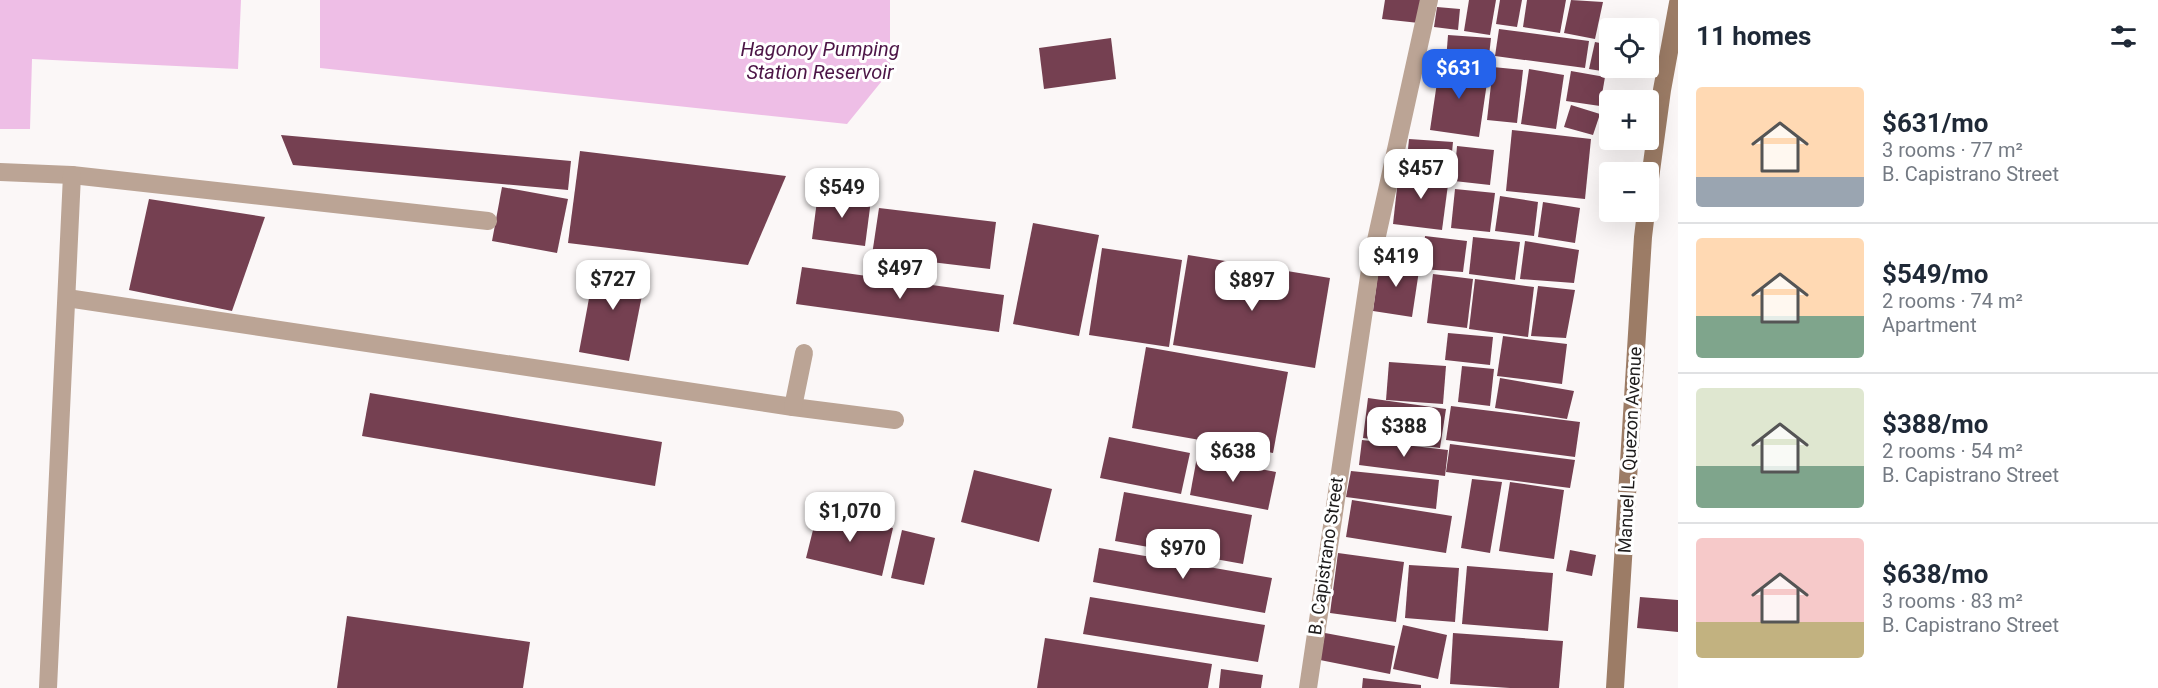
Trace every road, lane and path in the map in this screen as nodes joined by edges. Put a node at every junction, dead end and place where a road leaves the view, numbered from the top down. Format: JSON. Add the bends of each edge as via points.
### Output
{"nodes":[{"id":1,"x":1429,"y":0,"type":"edge"},
{"id":2,"x":1678,"y":3,"type":"edge"},
{"id":3,"x":1652,"y":162,"type":"edge"},
{"id":4,"x":0,"y":172,"type":"edge"},
{"id":5,"x":72,"y":175,"type":"junction"},
{"id":6,"x":488,"y":220,"type":"dead end"},
{"id":7,"x":1644,"y":222,"type":"edge"},
{"id":8,"x":67,"y":298,"type":"junction"},
{"id":9,"x":804,"y":352,"type":"dead end"},
{"id":10,"x":794,"y":407,"type":"junction"},
{"id":11,"x":895,"y":420,"type":"dead end"},
{"id":12,"x":48,"y":688,"type":"edge"},
{"id":13,"x":1308,"y":688,"type":"edge"},
{"id":14,"x":1615,"y":688,"type":"edge"}],
"edges":[{"from":1,"to":13,"type":"street","name":"B. Capistrano Street","via":[[1371,263]]},
{"from":2,"to":3,"type":"main road"},
{"from":4,"to":5,"type":"street"},
{"from":5,"to":6,"type":"street"},
{"from":5,"to":8,"type":"street"},
{"from":7,"to":14,"type":"main road","name":"Manuel L. Quezon Avenue"},
{"from":8,"to":10,"type":"street"},
{"from":8,"to":12,"type":"street"},
{"from":9,"to":10,"type":"street"},
{"from":10,"to":11,"type":"street"}]}
